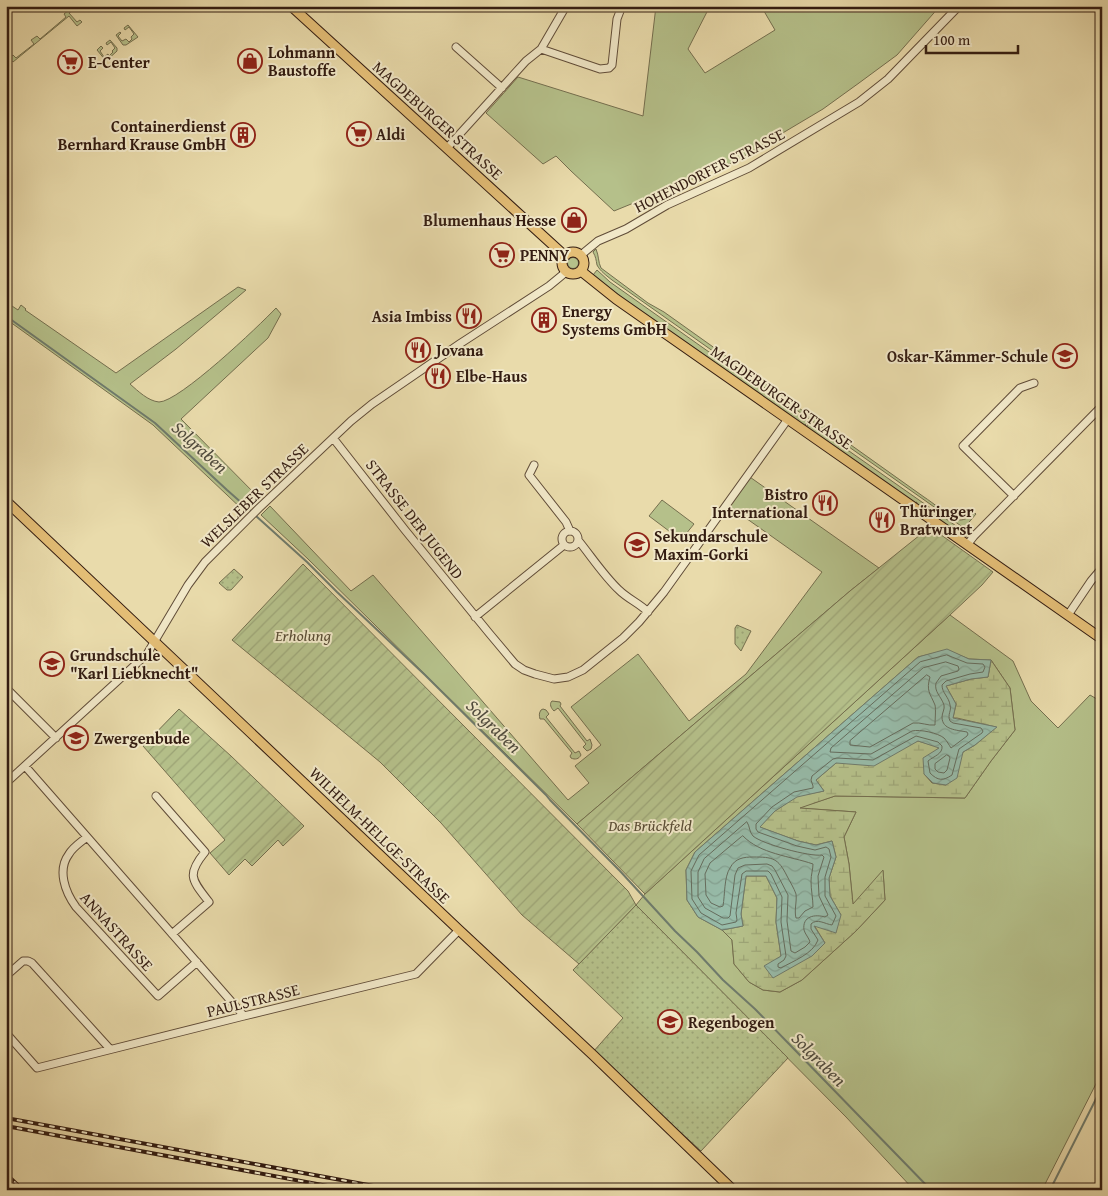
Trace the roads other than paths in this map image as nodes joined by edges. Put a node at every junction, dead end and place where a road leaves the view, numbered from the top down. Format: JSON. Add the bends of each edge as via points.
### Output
{"nodes":[{"id":1,"x":622,"y":6,"type":"edge"},
{"id":2,"x":959,"y":6,"type":"edge"},
{"id":3,"x":564,"y":7,"type":"edge"},
{"id":4,"x":296,"y":8,"type":"edge"},
{"id":5,"x":456,"y":47,"type":"dead end"},
{"id":6,"x":542,"y":49,"type":"junction"},
{"id":7,"x":502,"y":88,"type":"junction"},
{"id":8,"x":447,"y":148,"type":"junction"},
{"id":9,"x":565,"y":256,"type":"junction"},
{"id":10,"x":581,"y":256,"type":"junction"},
{"id":11,"x":581,"y":271,"type":"junction"},
{"id":12,"x":566,"y":272,"type":"junction"},
{"id":13,"x":1034,"y":383,"type":"dead end"},
{"id":14,"x":1102,"y":406,"type":"edge"},
{"id":15,"x":788,"y":419,"type":"junction"},
{"id":16,"x":333,"y":438,"type":"junction"},
{"id":17,"x":534,"y":465,"type":"dead end"},
{"id":18,"x":1014,"y":496,"type":"junction"},
{"id":19,"x":7,"y":503,"type":"edge"},
{"id":20,"x":570,"y":531,"type":"junction"},
{"id":21,"x":578,"y":540,"type":"junction"},
{"id":22,"x":564,"y":545,"type":"junction"},
{"id":23,"x":967,"y":545,"type":"junction"},
{"id":24,"x":1102,"y":568,"type":"edge"},
{"id":25,"x":648,"y":612,"type":"junction"},
{"id":26,"x":1068,"y":615,"type":"junction"},
{"id":27,"x":475,"y":617,"type":"junction"},
{"id":28,"x":1102,"y":640,"type":"edge"},
{"id":29,"x":155,"y":642,"type":"junction"},
{"id":30,"x":6,"y":688,"type":"edge"},
{"id":31,"x":56,"y":738,"type":"junction"},
{"id":32,"x":25,"y":766,"type":"junction"},
{"id":33,"x":6,"y":783,"type":"edge"},
{"id":34,"x":156,"y":796,"type":"dead end"},
{"id":35,"x":87,"y":837,"type":"junction"},
{"id":36,"x":459,"y":930,"type":"junction"},
{"id":37,"x":172,"y":934,"type":"junction"},
{"id":38,"x":197,"y":962,"type":"junction"},
{"id":39,"x":6,"y":976,"type":"edge"},
{"id":40,"x":244,"y":1016,"type":"junction"},
{"id":41,"x":6,"y":1033,"type":"edge"},
{"id":42,"x":110,"y":1049,"type":"junction"},
{"id":43,"x":733,"y":1190,"type":"edge"}],
"edges":[{"from":1,"to":6,"type":"street","via":[[609,68],[600,69]]},
{"from":2,"to":10,"type":"street","name":"HOHENDORFER STRASSE","via":[[888,79],[859,102],[749,168],[667,204],[598,241]]},
{"from":3,"to":6,"type":"street"},
{"from":4,"to":8,"type":"main road","name":"MAGDEBURGER STRASSE"},
{"from":5,"to":7,"type":"street"},
{"from":6,"to":7,"type":"street","via":[[526,61]]},
{"from":7,"to":8,"type":"street"},
{"from":8,"to":9,"type":"main road","name":"MAGDEBURGER STRASSE"},
{"from":9,"to":10,"type":"main road","via":[[574,252]]},
{"from":9,"to":12,"type":"main road","via":[[562,263]]},
{"from":10,"to":11,"type":"main road","via":[[584,267]]},
{"from":11,"to":12,"type":"main road","via":[[574,274]]},
{"from":11,"to":15,"type":"main road","name":"MAGDEBURGER STRASSE"},
{"from":12,"to":16,"type":"street","name":"WELSLEBER STRASSE","via":[[372,404]]},
{"from":13,"to":18,"type":"street","via":[[1020,388],[962,446]]},
{"from":14,"to":18,"type":"street"},
{"from":15,"to":23,"type":"main road","name":"MAGDEBURGER STRASSE"},
{"from":15,"to":25,"type":"street","name":"STRASSE DER JUGEND"},
{"from":16,"to":27,"type":"street","name":"STRASSE DER JUGEND"},
{"from":16,"to":29,"type":"street","name":"WELSLEBER STRASSE","via":[[205,562]]},
{"from":17,"to":20,"type":"street","via":[[529,475]]},
{"from":18,"to":23,"type":"street"},
{"from":19,"to":29,"type":"main road","name":"WILHELM-HELLGE-STRASSE"},
{"from":20,"to":21,"type":"street","via":[[576,533]]},
{"from":20,"to":22,"type":"street","via":[[562,536]]},
{"from":21,"to":22,"type":"street","via":[[572,547]]},
{"from":21,"to":25,"type":"street","via":[[617,588]]},
{"from":22,"to":27,"type":"street"},
{"from":23,"to":26,"type":"main road","name":"MAGDEBURGER STRASSE"},
{"from":24,"to":26,"type":"street"},
{"from":25,"to":27,"type":"street","name":"STRASSE DER JUGEND","via":[[623,638],[583,670],[554,679],[515,664]]},
{"from":26,"to":28,"type":"main road","name":"MAGDEBURGER STRASSE"},
{"from":29,"to":31,"type":"street","name":"WELSLEBER STRASSE","via":[[139,663]]},
{"from":29,"to":36,"type":"main road","name":"WILHELM-HELLGE-STRASSE"},
{"from":30,"to":31,"type":"street"},
{"from":31,"to":32,"type":"street","name":"WELSLEBER STRASSE"},
{"from":32,"to":33,"type":"street","name":"WELSLEBER STRASSE"},
{"from":32,"to":35,"type":"street"},
{"from":34,"to":37,"type":"street","via":[[205,852],[196,863],[193,874],[196,885],[209,902]]},
{"from":35,"to":37,"type":"street"},
{"from":35,"to":38,"type":"street","name":"ANNASTRASSE","via":[[68,854],[63,869],[66,890],[76,907],[158,996]]},
{"from":36,"to":40,"type":"street","name":"PAULSTRASSE","via":[[416,974]]},
{"from":36,"to":43,"type":"main road","name":"WILHELM-HELLGE-STRASSE"},
{"from":37,"to":38,"type":"street"},
{"from":38,"to":40,"type":"street"},
{"from":39,"to":42,"type":"street","via":[[23,961],[32,963]]},
{"from":40,"to":42,"type":"street","name":"PAULSTRASSE"},
{"from":41,"to":42,"type":"street","name":"PAULSTRASSE","via":[[37,1068]]}]}
